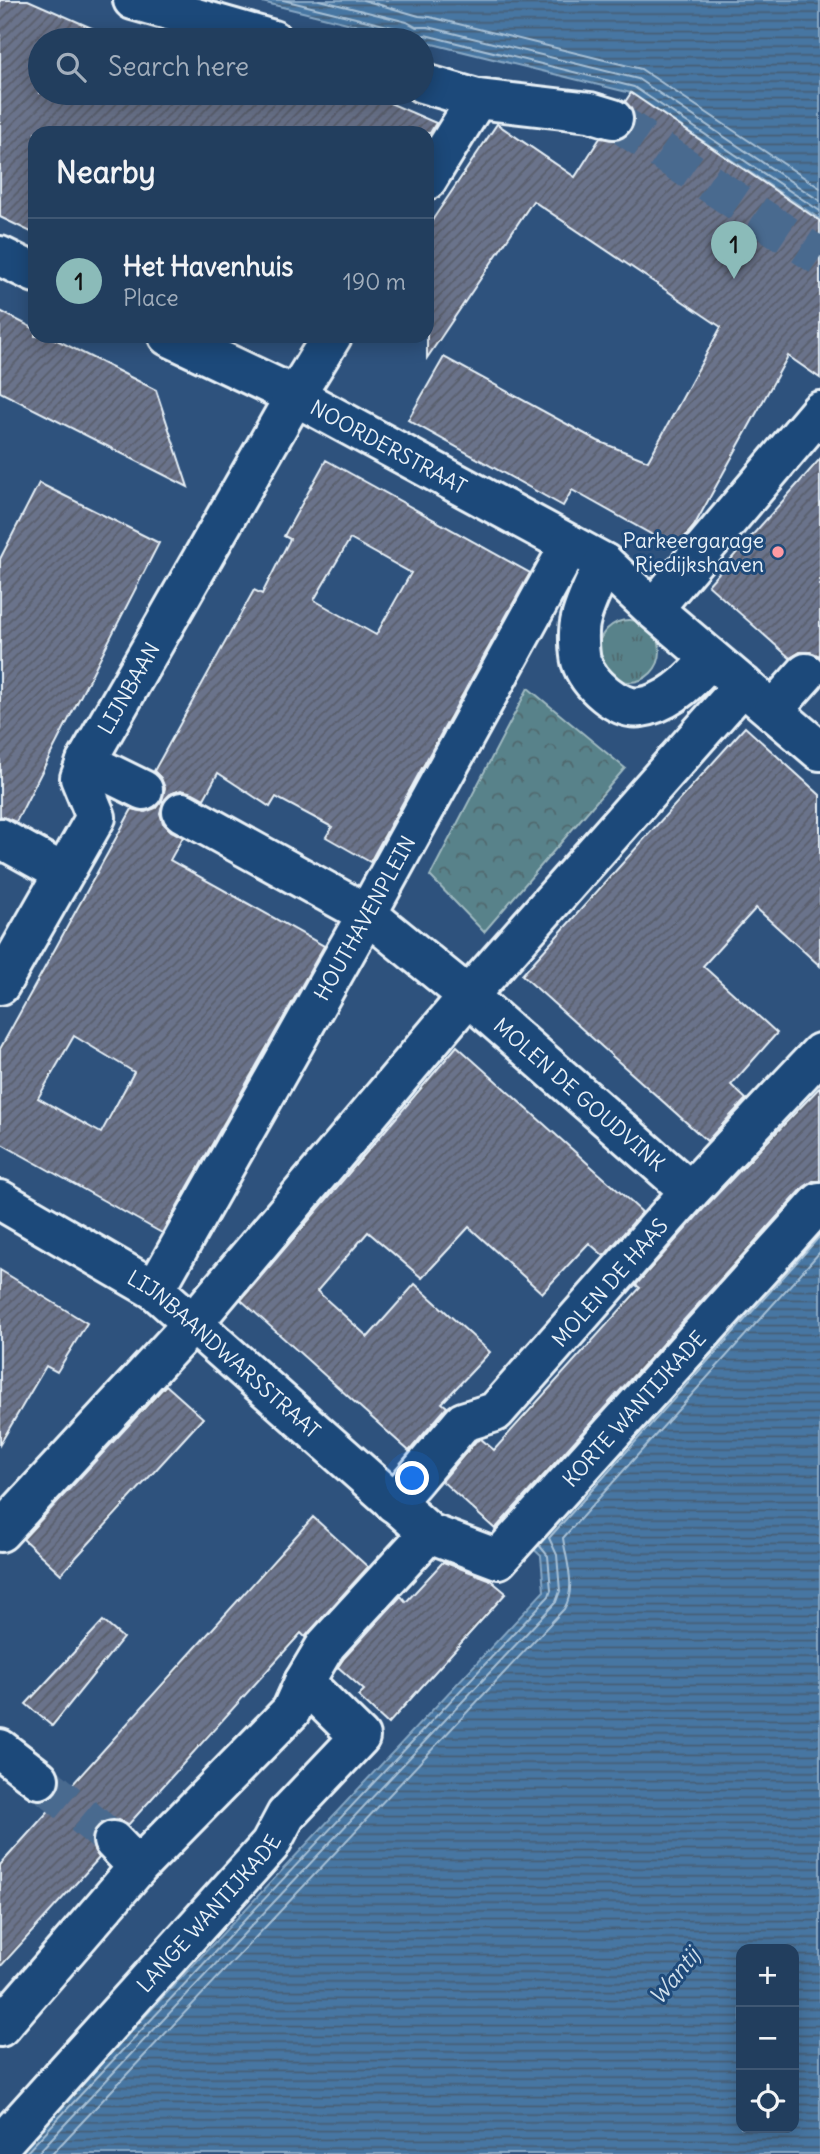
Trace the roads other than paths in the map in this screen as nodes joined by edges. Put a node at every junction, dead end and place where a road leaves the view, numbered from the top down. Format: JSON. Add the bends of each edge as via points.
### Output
{"nodes":[{"id":1,"x":133,"y":0,"type":"edge"},
{"id":2,"x":231,"y":28,"type":"edge"},
{"id":3,"x":434,"y":86,"type":"edge"},
{"id":4,"x":477,"y":99,"type":"junction"},
{"id":5,"x":613,"y":119,"type":"tunnel mouth"},
{"id":6,"x":434,"y":169,"type":"edge"},
{"id":7,"x":0,"y":256,"type":"edge"},
{"id":8,"x":28,"y":269,"type":"edge"},
{"id":9,"x":183,"y":343,"type":"edge"},
{"id":10,"x":327,"y":343,"type":"edge"},
{"id":11,"x":295,"y":396,"type":"junction"},
{"id":12,"x":820,"y":411,"type":"edge"},
{"id":13,"x":570,"y":545,"type":"junction"},
{"id":14,"x":604,"y":563,"type":"junction"},
{"id":15,"x":653,"y":609,"type":"junction"},
{"id":16,"x":710,"y":658,"type":"junction"},
{"id":17,"x":813,"y":680,"type":"edge"},
{"id":18,"x":743,"y":685,"type":"junction"},
{"id":19,"x":781,"y":717,"type":"junction"},
{"id":20,"x":820,"y":751,"type":"edge"},
{"id":21,"x":86,"y":762,"type":"junction"},
{"id":22,"x":143,"y":790,"type":"dead end"},
{"id":23,"x":182,"y":812,"type":"dead end"},
{"id":24,"x":0,"y":838,"type":"edge"},
{"id":25,"x":63,"y":873,"type":"junction"},
{"id":26,"x":367,"y":914,"type":"junction"},
{"id":27,"x":0,"y":985,"type":"edge"},
{"id":28,"x":468,"y":996,"type":"junction"},
{"id":29,"x":820,"y":1053,"type":"edge"},
{"id":30,"x":690,"y":1191,"type":"junction"},
{"id":31,"x":0,"y":1200,"type":"edge"},
{"id":32,"x":820,"y":1202,"type":"edge"},
{"id":33,"x":155,"y":1290,"type":"junction"},
{"id":34,"x":193,"y":1323,"type":"junction"},
{"id":35,"x":394,"y":1503,"type":"junction"},
{"id":36,"x":0,"y":1532,"type":"edge"},
{"id":37,"x":429,"y":1533,"type":"junction"},
{"id":38,"x":304,"y":1682,"type":"junction"},
{"id":39,"x":0,"y":1749,"type":"edge"},
{"id":40,"x":39,"y":1779,"type":"tunnel mouth"},
{"id":41,"x":0,"y":2027,"type":"edge"},
{"id":42,"x":0,"y":2145,"type":"edge"}],
"edges":[{"from":1,"to":2,"type":"street"},
{"from":3,"to":4,"type":"street"},
{"from":4,"to":5,"type":"street","via":[[590,112]]},
{"from":4,"to":6,"type":"street"},
{"from":7,"to":8,"type":"street"},
{"from":9,"to":11,"type":"street","name":"NOORDERSTRAAT"},
{"from":10,"to":11,"type":"street","name":"LIJNBAAN"},
{"from":11,"to":13,"type":"street","name":"NOORDERSTRAAT"},
{"from":11,"to":21,"type":"street","name":"LIJNBAAN"},
{"from":12,"to":15,"type":"street"},
{"from":13,"to":14,"type":"street","name":"NOORDERSTRAAT"},
{"from":13,"to":26,"type":"street","name":"HOUTHAVENPLEIN"},
{"from":14,"to":15,"type":"street","name":"NOORDERSTRAAT"},
{"from":14,"to":16,"type":"street","via":[[580,624],[581,661],[596,686],[618,704],[641,707],[665,698],[694,678]]},
{"from":15,"to":16,"type":"street","name":"NOORDERSTRAAT"},
{"from":16,"to":18,"type":"street","name":"NOORDERSTRAAT"},
{"from":17,"to":19,"type":"street"},
{"from":18,"to":19,"type":"street","name":"NOORDERSTRAAT"},
{"from":18,"to":28,"type":"street"},
{"from":19,"to":20,"type":"street","name":"NOORDERSTRAAT"},
{"from":21,"to":22,"type":"street"},
{"from":21,"to":25,"type":"street","via":[[80,778],[96,817]]},
{"from":23,"to":26,"type":"street","name":"MOLEN DE GOUDVINK"},
{"from":24,"to":25,"type":"street"},
{"from":25,"to":27,"type":"street"},
{"from":26,"to":28,"type":"street","name":"MOLEN DE GOUDVINK"},
{"from":26,"to":33,"type":"street","name":"HOUTHAVENPLEIN"},
{"from":28,"to":30,"type":"street","name":"MOLEN DE GOUDVINK"},
{"from":28,"to":34,"type":"street"},
{"from":29,"to":30,"type":"street","name":"MOLEN DE HAAS"},
{"from":30,"to":35,"type":"street","name":"MOLEN DE HAAS","via":[[495,1412],[463,1422]]},
{"from":31,"to":33,"type":"street","name":"LIJNBAANDWARSSTRAAT"},
{"from":32,"to":37,"type":"street","name":"KORTE WANTIJKADE","via":[[498,1559]]},
{"from":33,"to":34,"type":"street","name":"LIJNBAANDWARSSTRAAT"},
{"from":34,"to":35,"type":"street","name":"LIJNBAANDWARSSTRAAT"},
{"from":34,"to":36,"type":"street"},
{"from":35,"to":37,"type":"street","name":"LIJNBAANDWARSSTRAAT"},
{"from":37,"to":38,"type":"street","via":[[326,1645]]},
{"from":38,"to":41,"type":"street","via":[[291,1711],[125,1854]]},
{"from":38,"to":42,"type":"street","name":"LANGE WANTIJKADE","via":[[360,1737],[286,1815],[270,1845]]},
{"from":39,"to":40,"type":"street"}]}
